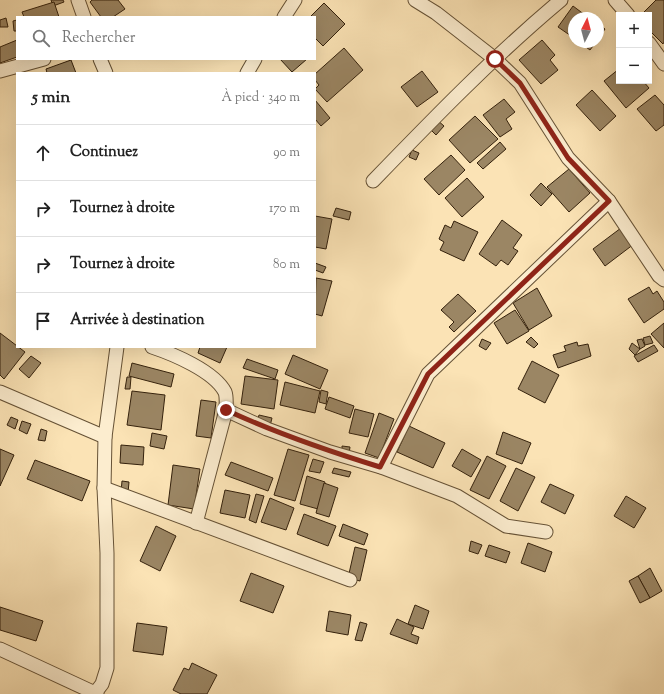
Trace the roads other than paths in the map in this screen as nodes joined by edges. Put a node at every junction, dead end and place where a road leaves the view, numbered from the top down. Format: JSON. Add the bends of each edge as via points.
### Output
{"nodes":[{"id":1,"x":78,"y":0,"type":"edge"},
{"id":2,"x":296,"y":0,"type":"edge"},
{"id":3,"x":415,"y":0,"type":"edge"},
{"id":4,"x":561,"y":0,"type":"edge"},
{"id":5,"x":615,"y":0,"type":"edge"},
{"id":6,"x":625,"y":12,"type":"edge"},
{"id":7,"x":84,"y":16,"type":"edge"},
{"id":8,"x":285,"y":16,"type":"edge"},
{"id":9,"x":652,"y":47,"type":"edge"},
{"id":10,"x":495,"y":59,"type":"junction"},
{"id":11,"x":40,"y":60,"type":"edge"},
{"id":12,"x":100,"y":60,"type":"edge"},
{"id":13,"x":254,"y":60,"type":"edge"},
{"id":14,"x":664,"y":64,"type":"edge"},
{"id":15,"x":0,"y":71,"type":"edge"},
{"id":16,"x":106,"y":72,"type":"edge"},
{"id":17,"x":248,"y":72,"type":"edge"},
{"id":18,"x":373,"y":182,"type":"dead end"},
{"id":19,"x":609,"y":201,"type":"junction"},
{"id":20,"x":664,"y":280,"type":"edge"},
{"id":21,"x":117,"y":348,"type":"edge"},
{"id":22,"x":155,"y":348,"type":"edge"},
{"id":23,"x":0,"y":392,"type":"edge"},
{"id":24,"x":226,"y":410,"type":"junction"},
{"id":25,"x":105,"y":437,"type":"junction"},
{"id":26,"x":380,"y":467,"type":"junction"},
{"id":27,"x":104,"y":488,"type":"junction"},
{"id":28,"x":196,"y":523,"type":"junction"},
{"id":29,"x":546,"y":532,"type":"dead end"},
{"id":30,"x":350,"y":580,"type":"dead end"},
{"id":31,"x":0,"y":649,"type":"edge"},
{"id":32,"x":96,"y":693,"type":"edge"}],
"edges":[{"from":1,"to":7,"type":"street"},
{"from":2,"to":8,"type":"street"},
{"from":3,"to":10,"type":"street","via":[[436,13]]},
{"from":4,"to":10,"type":"street"},
{"from":5,"to":6,"type":"street"},
{"from":9,"to":14,"type":"street"},
{"from":10,"to":18,"type":"street"},
{"from":10,"to":19,"type":"street","via":[[520,83],[568,158]]},
{"from":11,"to":15,"type":"street"},
{"from":12,"to":16,"type":"street"},
{"from":13,"to":17,"type":"street"},
{"from":19,"to":20,"type":"street"},
{"from":19,"to":26,"type":"street","via":[[428,374]]},
{"from":21,"to":25,"type":"street"},
{"from":22,"to":24,"type":"street","via":[[174,354],[213,377],[225,393]]},
{"from":23,"to":25,"type":"street"},
{"from":24,"to":26,"type":"street","via":[[281,434]]},
{"from":24,"to":28,"type":"street"},
{"from":25,"to":27,"type":"street"},
{"from":26,"to":29,"type":"street","via":[[458,496],[506,526]]},
{"from":27,"to":28,"type":"street"},
{"from":27,"to":32,"type":"street","via":[[107,668]]},
{"from":28,"to":30,"type":"street"},
{"from":31,"to":32,"type":"street"}]}
